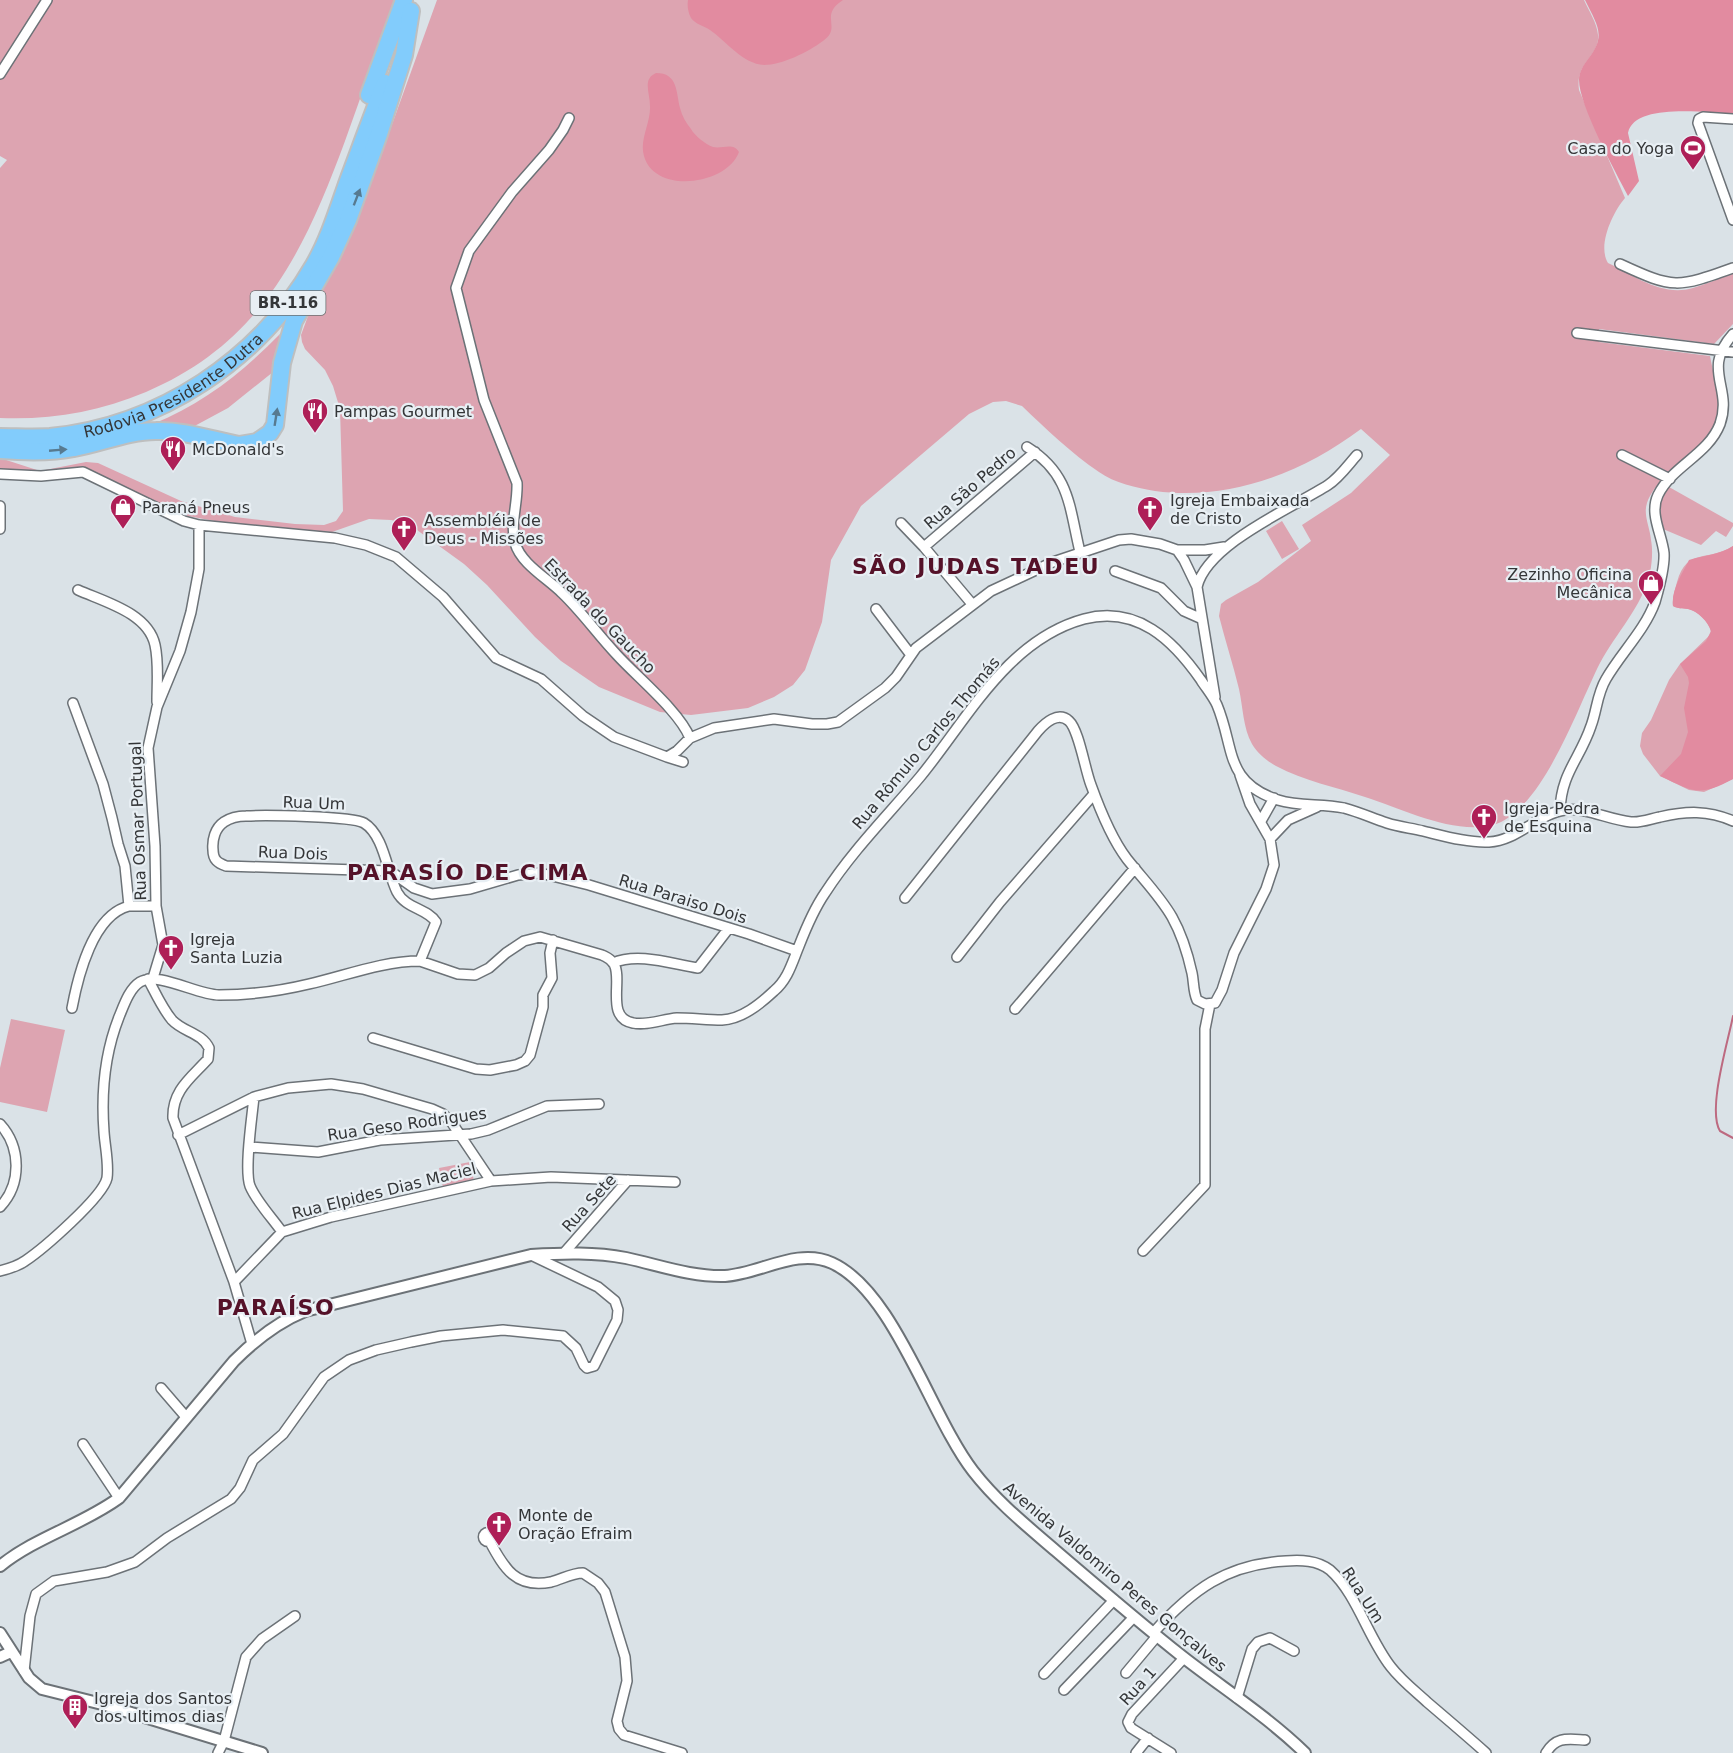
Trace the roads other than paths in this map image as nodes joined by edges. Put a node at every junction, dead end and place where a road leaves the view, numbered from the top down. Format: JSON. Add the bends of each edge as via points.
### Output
{"nodes":[{"id":1,"x":47,"y":0,"type":"edge"},
{"id":2,"x":410,"y":4,"type":"edge"},
{"id":3,"x":0,"y":74,"type":"edge"},
{"id":4,"x":569,"y":118,"type":"dead end"},
{"id":5,"x":1733,"y":119,"type":"edge"},
{"id":6,"x":1733,"y":220,"type":"edge"},
{"id":7,"x":1620,"y":264,"type":"dead end"},
{"id":8,"x":1733,"y":268,"type":"edge"},
{"id":9,"x":1576,"y":333,"type":"dead end"},
{"id":10,"x":1733,"y":334,"type":"edge"},
{"id":11,"x":1721,"y":350,"type":"junction"},
{"id":12,"x":1733,"y":352,"type":"edge"},
{"id":13,"x":0,"y":427,"type":"edge"},
{"id":14,"x":0,"y":437,"type":"edge"},
{"id":15,"x":0,"y":450,"type":"edge"},
{"id":16,"x":1357,"y":455,"type":"dead end"},
{"id":17,"x":1622,"y":455,"type":"dead end"},
{"id":18,"x":0,"y":474,"type":"edge"},
{"id":19,"x":1670,"y":479,"type":"junction"},
{"id":20,"x":0,"y":506,"type":"edge"},
{"id":21,"x":901,"y":523,"type":"dead end"},
{"id":22,"x":199,"y":525,"type":"junction"},
{"id":23,"x":0,"y":529,"type":"edge"},
{"id":24,"x":924,"y":547,"type":"junction"},
{"id":25,"x":1224,"y":547,"type":"junction"},
{"id":26,"x":1177,"y":550,"type":"junction"},
{"id":27,"x":1080,"y":552,"type":"junction"},
{"id":28,"x":1115,"y":571,"type":"dead end"},
{"id":29,"x":1197,"y":587,"type":"junction"},
{"id":30,"x":78,"y":590,"type":"dead end"},
{"id":31,"x":972,"y":604,"type":"junction"},
{"id":32,"x":876,"y":609,"type":"dead end"},
{"id":33,"x":1202,"y":619,"type":"junction"},
{"id":34,"x":911,"y":655,"type":"junction"},
{"id":35,"x":1215,"y":702,"type":"junction"},
{"id":36,"x":73,"y":704,"type":"dead end"},
{"id":37,"x":158,"y":707,"type":"junction"},
{"id":38,"x":690,"y":738,"type":"junction"},
{"id":39,"x":667,"y":757,"type":"junction"},
{"id":40,"x":683,"y":762,"type":"dead end"},
{"id":41,"x":1240,"y":776,"type":"junction"},
{"id":42,"x":1094,"y":794,"type":"junction"},
{"id":43,"x":1274,"y":798,"type":"junction"},
{"id":44,"x":1291,"y":803,"type":"junction"},
{"id":45,"x":1322,"y":806,"type":"junction"},
{"id":46,"x":1560,"y":811,"type":"junction"},
{"id":47,"x":1288,"y":820,"type":"junction"},
{"id":48,"x":1733,"y":821,"type":"edge"},
{"id":49,"x":1261,"y":822,"type":"junction"},
{"id":50,"x":1270,"y":839,"type":"junction"},
{"id":51,"x":213,"y":841,"type":"joint"},
{"id":52,"x":1135,"y":868,"type":"junction"},
{"id":53,"x":390,"y":871,"type":"junction"},
{"id":54,"x":905,"y":898,"type":"dead end"},
{"id":55,"x":129,"y":906,"type":"junction"},
{"id":56,"x":156,"y":906,"type":"junction"},
{"id":57,"x":729,"y":928,"type":"junction"},
{"id":58,"x":553,"y":940,"type":"junction"},
{"id":59,"x":797,"y":951,"type":"junction"},
{"id":60,"x":957,"y":957,"type":"dead end"},
{"id":61,"x":420,"y":961,"type":"junction"},
{"id":62,"x":613,"y":963,"type":"junction"},
{"id":63,"x":150,"y":979,"type":"junction"},
{"id":64,"x":1210,"y":1004,"type":"junction"},
{"id":65,"x":72,"y":1008,"type":"dead end"},
{"id":66,"x":1015,"y":1009,"type":"dead end"},
{"id":67,"x":373,"y":1038,"type":"dead end"},
{"id":68,"x":254,"y":1097,"type":"junction"},
{"id":69,"x":599,"y":1104,"type":"dead end"},
{"id":70,"x":0,"y":1124,"type":"edge"},
{"id":71,"x":460,"y":1134,"type":"junction"},
{"id":72,"x":178,"y":1135,"type":"junction"},
{"id":73,"x":250,"y":1147,"type":"junction"},
{"id":74,"x":491,"y":1180,"type":"junction"},
{"id":75,"x":628,"y":1180,"type":"junction"},
{"id":76,"x":675,"y":1182,"type":"dead end"},
{"id":77,"x":0,"y":1207,"type":"edge"},
{"id":78,"x":282,"y":1232,"type":"junction"},
{"id":79,"x":1143,"y":1251,"type":"dead end"},
{"id":80,"x":564,"y":1253,"type":"junction"},
{"id":81,"x":531,"y":1255,"type":"junction"},
{"id":82,"x":0,"y":1271,"type":"edge"},
{"id":83,"x":234,"y":1282,"type":"junction"},
{"id":84,"x":252,"y":1344,"type":"junction"},
{"id":85,"x":161,"y":1388,"type":"dead end"},
{"id":86,"x":186,"y":1417,"type":"junction"},
{"id":87,"x":83,"y":1444,"type":"dead end"},
{"id":88,"x":119,"y":1498,"type":"junction"},
{"id":89,"x":490,"y":1542,"type":"dead end"},
{"id":90,"x":0,"y":1566,"type":"edge"},
{"id":91,"x":1114,"y":1600,"type":"junction"},
{"id":92,"x":295,"y":1616,"type":"dead end"},
{"id":93,"x":1134,"y":1617,"type":"junction"},
{"id":94,"x":0,"y":1633,"type":"edge"},
{"id":95,"x":1155,"y":1634,"type":"junction"},
{"id":96,"x":26,"y":1646,"type":"junction"},
{"id":97,"x":1294,"y":1651,"type":"dead end"},
{"id":98,"x":11,"y":1652,"type":"junction"},
{"id":99,"x":0,"y":1657,"type":"edge"},
{"id":100,"x":1184,"y":1658,"type":"junction"},
{"id":101,"x":24,"y":1671,"type":"junction"},
{"id":102,"x":1126,"y":1673,"type":"dead end"},
{"id":103,"x":1044,"y":1674,"type":"dead end"},
{"id":104,"x":1064,"y":1690,"type":"dead end"},
{"id":105,"x":1237,"y":1698,"type":"junction"},
{"id":106,"x":1148,"y":1738,"type":"junction"},
{"id":107,"x":1585,"y":1740,"type":"dead end"},
{"id":108,"x":224,"y":1741,"type":"junction"},
{"id":109,"x":218,"y":1753,"type":"edge"},
{"id":110,"x":262,"y":1753,"type":"edge"},
{"id":111,"x":682,"y":1753,"type":"edge"},
{"id":112,"x":1137,"y":1753,"type":"edge"},
{"id":113,"x":1171,"y":1753,"type":"edge"},
{"id":114,"x":1305,"y":1753,"type":"edge"},
{"id":115,"x":1486,"y":1753,"type":"edge"},
{"id":116,"x":1546,"y":1753,"type":"edge"}],
"edges":[{"from":1,"to":3,"type":"street"},
{"from":2,"to":13,"type":"highway","name":"Rodovia Presidente Dutra","number":"BR-116","via":[[315,238],[290,285],[257,326],[201,373],[143,403],[72,424]]},
{"from":2,"to":14,"type":"highway","name":"Rodovia Presidente Dutra","number":"BR-116","via":[[318,257],[265,331],[195,389],[145,413],[69,434]]},
{"from":15,"to":2,"type":"highway","one_way":true,"via":[[72,449],[156,431],[249,445],[270,433],[294,321],[352,211],[401,65]]},
{"from":4,"to":38,"type":"street","name":"Estrada do Gaucho","via":[[549,150],[469,251],[456,288],[484,400],[517,483],[513,520],[516,544],[527,562],[562,593],[683,725]]},
{"from":5,"to":6,"type":"street","via":[[1699,119]]},
{"from":7,"to":8,"type":"street","via":[[1658,281],[1680,285]]},
{"from":9,"to":11,"type":"street"},
{"from":10,"to":11,"type":"street"},
{"from":11,"to":12,"type":"street"},
{"from":11,"to":19,"type":"street","via":[[1721,423],[1705,448]]},
{"from":16,"to":25,"type":"street","via":[[1331,483]]},
{"from":17,"to":19,"type":"street"},
{"from":18,"to":22,"type":"street","via":[[83,472]]},
{"from":19,"to":46,"type":"street","via":[[1654,508],[1664,555],[1655,600],[1649,616],[1601,689],[1591,728],[1565,778]]},
{"from":20,"to":23,"type":"street"},
{"from":21,"to":24,"type":"street"},
{"from":22,"to":37,"type":"street","name":"Rua Osmar Portugal","via":[[199,569],[191,612]]},
{"from":22,"to":39,"type":"street","via":[[335,538],[396,557],[443,597],[496,658],[541,679],[614,737]]},
{"from":24,"to":27,"type":"street","name":"Rua São Pedro","via":[[1031,449],[1049,463],[1062,482]]},
{"from":24,"to":31,"type":"street"},
{"from":25,"to":26,"type":"street"},
{"from":25,"to":29,"type":"street"},
{"from":26,"to":27,"type":"street","via":[[1125,539]]},
{"from":26,"to":29,"type":"street"},
{"from":27,"to":31,"type":"street","via":[[1003,584]]},
{"from":28,"to":33,"type":"street","via":[[1161,588],[1184,611]]},
{"from":29,"to":33,"type":"street"},
{"from":30,"to":37,"type":"street","via":[[127,612],[148,630],[156,648]]},
{"from":31,"to":34,"type":"street"},
{"from":32,"to":34,"type":"street"},
{"from":33,"to":35,"type":"street"},
{"from":34,"to":38,"type":"street","via":[[885,688],[833,723],[767,719],[714,728]]},
{"from":35,"to":41,"type":"street","name":"Rua Rômulo Carlos Thomás"},
{"from":35,"to":59,"type":"street","name":"Rua Rômulo Carlos Thomás","via":[[1175,647],[1146,625],[1106,615],[1056,630],[1016,658],[861,845],[826,890]]},
{"from":36,"to":55,"type":"street","via":[[103,784],[125,866]]},
{"from":37,"to":56,"type":"street","name":"Rua Osmar Portugal","via":[[148,748]]},
{"from":38,"to":39,"type":"street"},
{"from":39,"to":40,"type":"street"},
{"from":41,"to":43,"type":"street"},
{"from":41,"to":49,"type":"street","name":"Rua Rômulo Carlos Thomás"},
{"from":42,"to":52,"type":"street","via":[[1121,849]]},
{"from":42,"to":54,"type":"street","via":[[1074,729],[1065,718],[1051,720],[1027,744]]},
{"from":42,"to":60,"type":"street"},
{"from":43,"to":44,"type":"street"},
{"from":43,"to":49,"type":"street"},
{"from":44,"to":45,"type":"street"},
{"from":44,"to":47,"type":"street"},
{"from":45,"to":46,"type":"street","via":[[1343,808],[1446,837],[1489,842],[1512,836]]},
{"from":45,"to":47,"type":"street"},
{"from":46,"to":48,"type":"street","via":[[1574,810],[1631,822],[1702,812]]},
{"from":47,"to":50,"type":"street"},
{"from":49,"to":50,"type":"street","name":"Rua Rômulo Carlos Thomás"},
{"from":50,"to":64,"type":"street","via":[[1274,865],[1270,879],[1234,953],[1220,996]]},
{"from":51,"to":53,"type":"street","name":"Rua Dois","via":[[215,859],[226,866]]},
{"from":51,"to":53,"type":"street","name":"Rua Um","via":[[220,825],[240,817],[355,819],[374,832]]},
{"from":52,"to":64,"type":"street","via":[[1175,924],[1197,1000]]},
{"from":52,"to":66,"type":"street"},
{"from":53,"to":57,"type":"street","name":"Rua Paraiso Dois","via":[[414,888],[432,894],[540,873]]},
{"from":53,"to":61,"type":"street","name":"Rua Um","via":[[403,900],[436,922]]},
{"from":55,"to":56,"type":"street"},
{"from":55,"to":65,"type":"street","via":[[111,916],[90,946]]},
{"from":56,"to":63,"type":"street","name":"Rua Osmar Portugal","via":[[163,945]]},
{"from":57,"to":59,"type":"street","name":"Rua Paraiso Dois"},
{"from":57,"to":62,"type":"street","via":[[698,968],[651,960],[623,959]]},
{"from":58,"to":61,"type":"street","via":[[529,939],[475,975],[458,974]]},
{"from":58,"to":62,"type":"street","via":[[606,957]]},
{"from":58,"to":67,"type":"street","via":[[552,978],[543,995],[531,1052],[522,1063],[476,1069]]},
{"from":59,"to":62,"type":"street","name":"Rua Rômulo Carlos Thomás","via":[[777,989],[741,1015],[722,1020],[629,1022],[617,1006]]},
{"from":61,"to":63,"type":"street","via":[[392,963],[307,984],[247,993],[209,994]]},
{"from":63,"to":72,"type":"street","via":[[171,1018],[205,1041],[210,1052],[175,1100],[173,1118]]},
{"from":63,"to":82,"type":"street","via":[[136,985],[130,994],[108,1048],[103,1081],[107,1165],[104,1188],[31,1257]]},
{"from":64,"to":79,"type":"street","via":[[1205,1029],[1205,1185]]},
{"from":68,"to":71,"type":"street","via":[[294,1087],[342,1084],[438,1112]]},
{"from":68,"to":72,"type":"street"},
{"from":68,"to":73,"type":"street"},
{"from":69,"to":71,"type":"street","name":"Rua Geso Rodrigues","via":[[547,1106],[488,1130]]},
{"from":70,"to":77,"type":"street","via":[[12,1142],[17,1171],[10,1195]]},
{"from":71,"to":73,"type":"street","name":"Rua Geso Rodrigues","via":[[380,1140],[318,1152]]},
{"from":71,"to":74,"type":"street"},
{"from":72,"to":83,"type":"street"},
{"from":73,"to":78,"type":"street","via":[[249,1184]]},
{"from":74,"to":75,"type":"street","name":"Rua Elpides Dias Maciel"},
{"from":74,"to":78,"type":"street","name":"Rua Elpides Dias Maciel"},
{"from":75,"to":76,"type":"street","name":"Rua Sete"},
{"from":75,"to":80,"type":"street","name":"Rua Sete"},
{"from":78,"to":83,"type":"street","name":"Rua Elpides Dias Maciel"},
{"from":80,"to":81,"type":"street","name":"Avenida Valdomiro Peres Gonçalves"},
{"from":80,"to":91,"type":"street","name":"Avenida Valdomiro Peres Gonçalves","via":[[625,1258],[709,1276],[746,1273],[808,1257],[839,1266],[881,1310],[950,1437],[984,1485]]},
{"from":81,"to":84,"type":"street","name":"Avenida Valdomiro Peres Gonçalves","via":[[319,1306],[291,1317]]},
{"from":81,"to":96,"type":"street","via":[[598,1287],[615,1301],[617,1320],[594,1366],[587,1368],[576,1348],[563,1336],[503,1330],[411,1342],[376,1350],[339,1365],[324,1377],[283,1434],[253,1460],[231,1499],[135,1562],[107,1572],[54,1581],[36,1594]]},
{"from":83,"to":84,"type":"street"},
{"from":84,"to":86,"type":"street","name":"Avenida Valdomiro Peres Gonçalves"},
{"from":85,"to":86,"type":"street"},
{"from":86,"to":88,"type":"street","name":"Avenida Valdomiro Peres Gonçalves"},
{"from":87,"to":88,"type":"street"},
{"from":88,"to":90,"type":"street","name":"Avenida Valdomiro Peres Gonçalves"},
{"from":89,"to":111,"type":"street","via":[[502,1565],[516,1577],[545,1582],[583,1573],[598,1583],[608,1598],[625,1657],[627,1681],[617,1721],[621,1732]]},
{"from":91,"to":93,"type":"street","name":"Avenida Valdomiro Peres Gonçalves"},
{"from":91,"to":103,"type":"street"},
{"from":92,"to":108,"type":"street","via":[[262,1639],[246,1657]]},
{"from":93,"to":95,"type":"street","name":"Avenida Valdomiro Peres Gonçalves"},
{"from":93,"to":104,"type":"street"},
{"from":94,"to":98,"type":"street"},
{"from":95,"to":100,"type":"street","name":"Avenida Valdomiro Peres Gonçalves"},
{"from":95,"to":102,"type":"street","name":"Rua Um"},
{"from":95,"to":115,"type":"street","name":"Rua Um","via":[[1188,1597],[1234,1571],[1271,1562],[1305,1560],[1319,1564],[1342,1585],[1391,1668]]},
{"from":96,"to":98,"type":"street","via":[[20,1652]]},
{"from":96,"to":101,"type":"street"},
{"from":97,"to":105,"type":"street","via":[[1270,1638],[1258,1642],[1252,1649]]},
{"from":98,"to":99,"type":"street"},
{"from":98,"to":101,"type":"street"},
{"from":100,"to":105,"type":"street","name":"Avenida Valdomiro Peres Gonçalves"},
{"from":100,"to":106,"type":"street","name":"Rua 1","via":[[1128,1719],[1129,1726]]},
{"from":101,"to":108,"type":"street","via":[[42,1689]]},
{"from":105,"to":114,"type":"street","name":"Avenida Valdomiro Peres Gonçalves"},
{"from":106,"to":112,"type":"street"},
{"from":106,"to":113,"type":"street","name":"Rua 1"},
{"from":107,"to":116,"type":"street","via":[[1560,1739]]},
{"from":108,"to":109,"type":"street"},
{"from":108,"to":110,"type":"street"}]}
